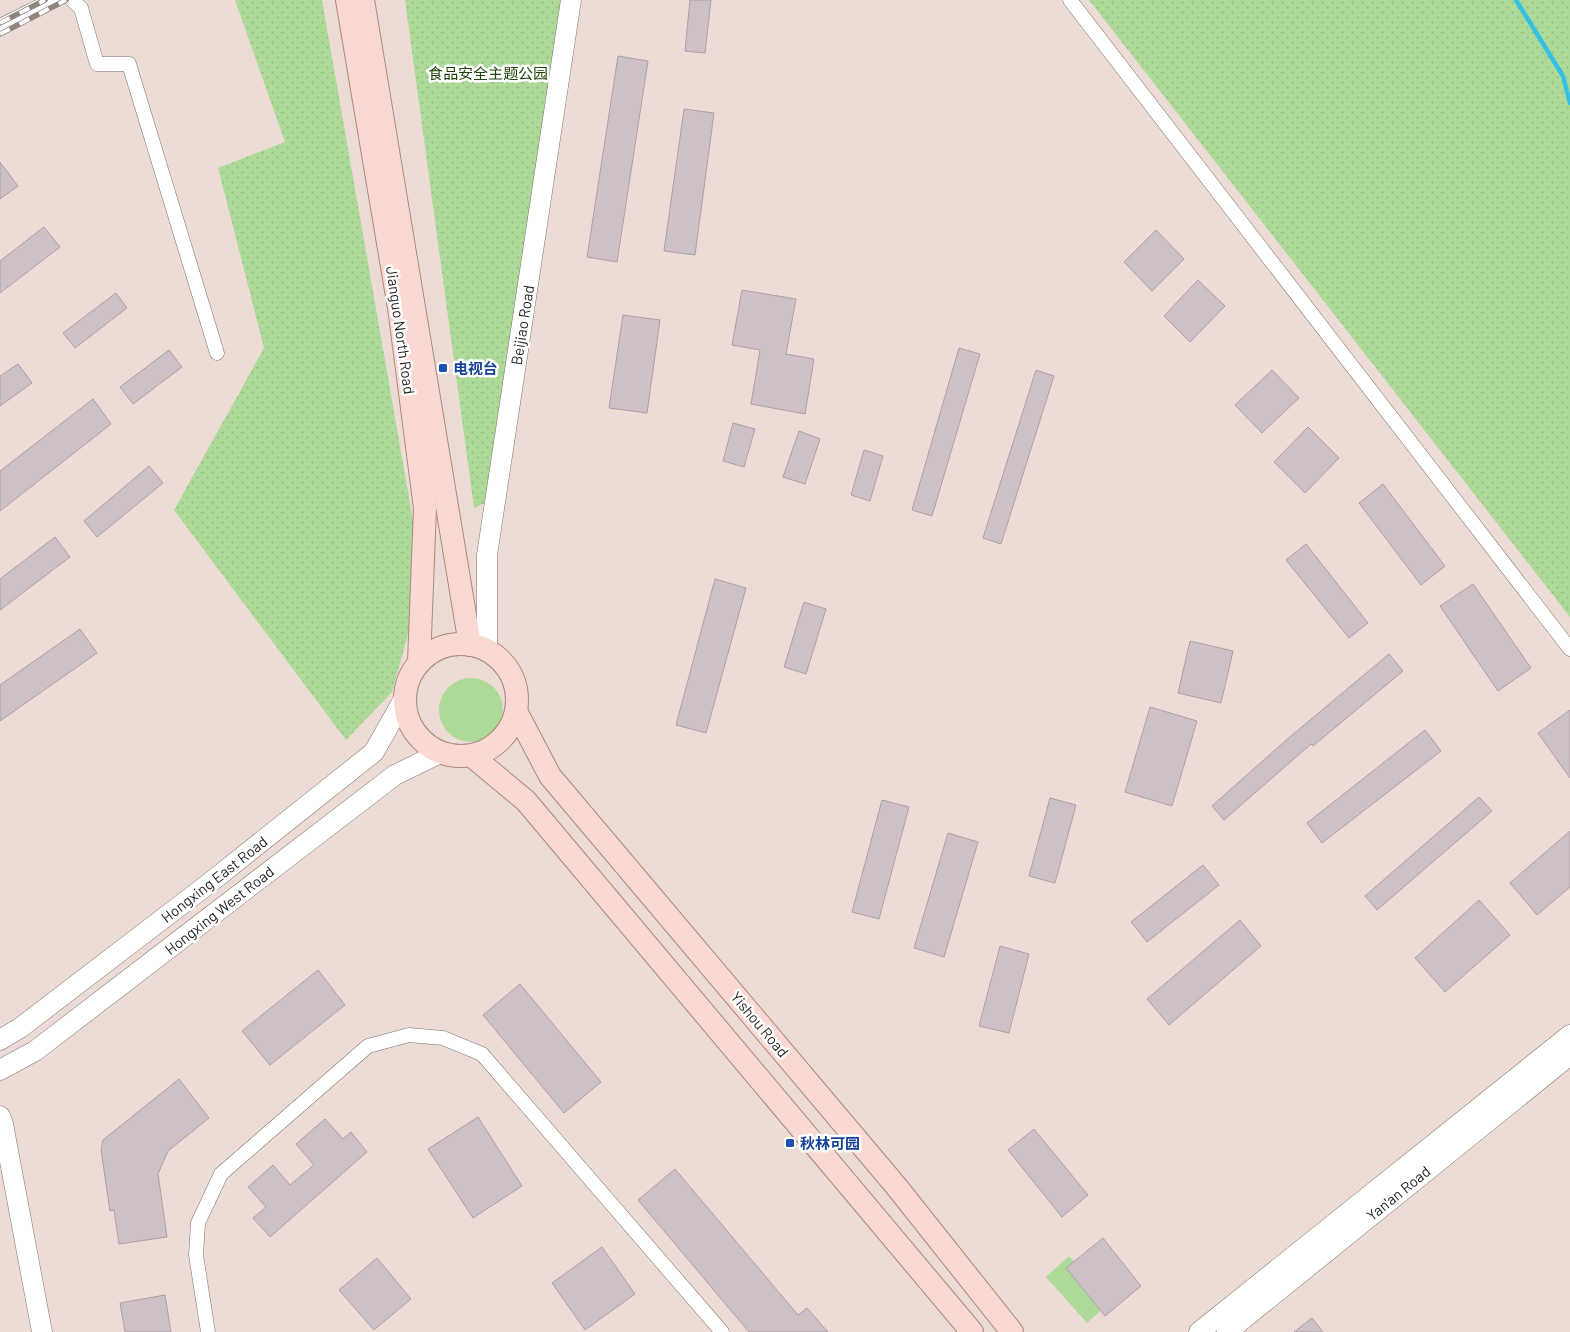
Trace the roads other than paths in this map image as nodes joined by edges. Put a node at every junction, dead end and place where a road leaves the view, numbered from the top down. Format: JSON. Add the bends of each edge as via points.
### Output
{"nodes":[{"id":1,"x":52,"y":0,"type":"edge"},
{"id":2,"x":72,"y":0,"type":"edge"},
{"id":3,"x":347,"y":0,"type":"edge"},
{"id":4,"x":363,"y":0,"type":"edge"},
{"id":5,"x":571,"y":0,"type":"edge"},
{"id":6,"x":1070,"y":0,"type":"edge"},
{"id":7,"x":0,"y":26,"type":"edge"},
{"id":8,"x":217,"y":353,"type":"dead end"},
{"id":9,"x":478,"y":647,"type":"junction"},
{"id":10,"x":1570,"y":649,"type":"edge"},
{"id":11,"x":419,"y":662,"type":"junction"},
{"id":12,"x":405,"y":697,"type":"junction"},
{"id":13,"x":516,"y":711,"type":"junction"},
{"id":14,"x":440,"y":753,"type":"junction"},
{"id":15,"x":472,"y":756,"type":"junction"},
{"id":16,"x":1570,"y":1035,"type":"edge"},
{"id":17,"x":0,"y":1040,"type":"edge"},
{"id":18,"x":1570,"y":1055,"type":"edge"},
{"id":19,"x":0,"y":1070,"type":"edge"},
{"id":20,"x":0,"y":1116,"type":"edge"},
{"id":21,"x":42,"y":1332,"type":"edge"},
{"id":22,"x":208,"y":1332,"type":"edge"},
{"id":23,"x":722,"y":1332,"type":"edge"},
{"id":24,"x":972,"y":1332,"type":"edge"},
{"id":25,"x":1012,"y":1332,"type":"edge"},
{"id":26,"x":1199,"y":1332,"type":"edge"},
{"id":27,"x":1227,"y":1332,"type":"edge"}],
"edges":[{"from":1,"to":7,"type":"street"},
{"from":2,"to":8,"type":"street","via":[[81,8],[97,64],[129,64]]},
{"from":3,"to":11,"type":"main road","name":"Jianguo North Road","via":[[399,308],[425,508]]},
{"from":4,"to":9,"type":"main road","name":"Jianguo North Road","via":[[425,366]]},
{"from":5,"to":9,"type":"main road","name":"Beijiao Road","via":[[487,555]]},
{"from":6,"to":10,"type":"street"},
{"from":9,"to":11,"type":"main road","via":[[452,645],[434,651]]},
{"from":9,"to":13,"type":"main road","via":[[502,661],[512,676],[517,693]]},
{"from":11,"to":12,"type":"main road","via":[[409,678]]},
{"from":12,"to":14,"type":"main road","via":[[407,716],[415,733]]},
{"from":12,"to":17,"type":"main road","name":"Hongxing East Road","via":[[374,752],[207,885]]},
{"from":13,"to":15,"type":"main road","via":[[511,727],[501,740]]},
{"from":13,"to":25,"type":"main road","name":"Yishou Road","via":[[550,776],[896,1186]]},
{"from":14,"to":15,"type":"main road"},
{"from":14,"to":19,"type":"main road","name":"Hongxing West Road","via":[[395,774],[35,1052]]},
{"from":15,"to":24,"type":"main road","via":[[526,801]]},
{"from":16,"to":26,"type":"main road"},
{"from":18,"to":27,"type":"main road","name":"Yan'an Road"},
{"from":20,"to":21,"type":"main road"},
{"from":22,"to":23,"type":"street","via":[[196,1255],[198,1222],[221,1174],[368,1046],[409,1035],[443,1038],[482,1054]]}]}
